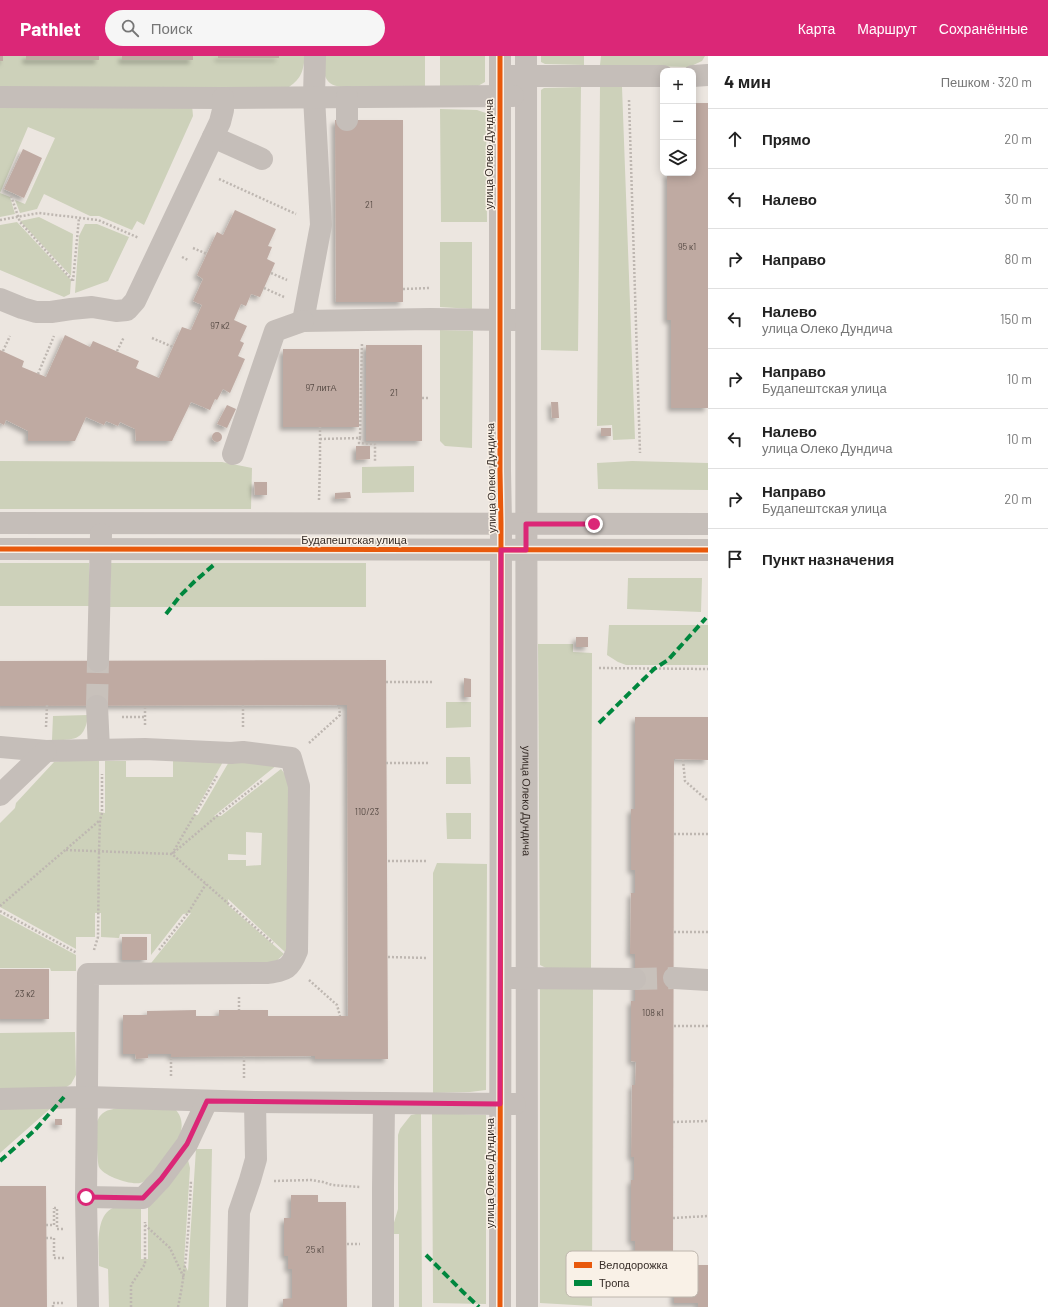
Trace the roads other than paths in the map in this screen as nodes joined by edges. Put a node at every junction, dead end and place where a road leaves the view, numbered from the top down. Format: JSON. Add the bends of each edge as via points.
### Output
{"nodes":[{"id":1,"x":314,"y":56,"type":"edge"},
{"id":2,"x":708,"y":75,"type":"edge"},
{"id":3,"x":499,"y":76,"type":"edge"},
{"id":4,"x":526,"y":76,"type":"edge"},
{"id":5,"x":660,"y":76,"type":"edge"},
{"id":6,"x":696,"y":76,"type":"edge"},
{"id":7,"x":0,"y":97,"type":"edge"},
{"id":8,"x":314,"y":97,"type":"junction"},
{"id":9,"x":347,"y":97,"type":"junction"},
{"id":10,"x":223,"y":98,"type":"junction"},
{"id":11,"x":347,"y":120,"type":"dead end"},
{"id":12,"x":213,"y":136,"type":"junction"},
{"id":13,"x":262,"y":159,"type":"dead end"},
{"id":14,"x":0,"y":299,"type":"edge"},
{"id":15,"x":500,"y":320,"type":"junction"},
{"id":16,"x":526,"y":320,"type":"junction"},
{"id":17,"x":303,"y":321,"type":"junction"},
{"id":18,"x":233,"y":454,"type":"dead end"},
{"id":19,"x":0,"y":523,"type":"edge"},
{"id":20,"x":101,"y":523,"type":"junction"},
{"id":21,"x":501,"y":523,"type":"junction"},
{"id":22,"x":526,"y":524,"type":"junction"},
{"id":23,"x":708,"y":524,"type":"edge"},
{"id":24,"x":0,"y":549,"type":"edge"},
{"id":25,"x":101,"y":549,"type":"junction"},
{"id":26,"x":501,"y":550,"type":"junction"},
{"id":27,"x":526,"y":550,"type":"junction"},
{"id":28,"x":708,"y":550,"type":"edge"},
{"id":29,"x":98,"y":661,"type":"tunnel mouth"},
{"id":30,"x":97,"y":706,"type":"tunnel mouth"},
{"id":31,"x":0,"y":748,"type":"edge"},
{"id":32,"x":99,"y":749,"type":"junction"},
{"id":33,"x":46,"y":751,"type":"junction"},
{"id":34,"x":0,"y":794,"type":"edge"},
{"id":35,"x":501,"y":978,"type":"junction"},
{"id":36,"x":526,"y":978,"type":"junction"},
{"id":37,"x":674,"y":978,"type":"tunnel mouth"},
{"id":38,"x":635,"y":979,"type":"tunnel mouth"},
{"id":39,"x":708,"y":980,"type":"edge"},
{"id":40,"x":87,"y":1097,"type":"junction"},
{"id":41,"x":0,"y":1099,"type":"edge"},
{"id":42,"x":207,"y":1101,"type":"junction"},
{"id":43,"x":255,"y":1102,"type":"junction"},
{"id":44,"x":384,"y":1103,"type":"junction"},
{"id":45,"x":500,"y":1104,"type":"junction"},
{"id":46,"x":526,"y":1104,"type":"junction"},
{"id":47,"x":86,"y":1197,"type":"junction"},
{"id":48,"x":88,"y":1307,"type":"edge"},
{"id":49,"x":237,"y":1307,"type":"edge"},
{"id":50,"x":383,"y":1307,"type":"edge"},
{"id":51,"x":500,"y":1307,"type":"edge"},
{"id":52,"x":527,"y":1307,"type":"edge"}],
"edges":[{"from":1,"to":8,"type":"street"},
{"from":2,"to":6,"type":"street"},
{"from":3,"to":4,"type":"street"},
{"from":3,"to":9,"type":"street"},
{"from":3,"to":15,"type":"street","name":"улица Олеко Дундича"},
{"from":4,"to":5,"type":"street"},
{"from":4,"to":16,"type":"street","name":"улица Олеко Дундича"},
{"from":7,"to":10,"type":"street"},
{"from":8,"to":9,"type":"street"},
{"from":8,"to":10,"type":"street"},
{"from":8,"to":17,"type":"street","via":[[321,225]]},
{"from":9,"to":11,"type":"street"},
{"from":10,"to":12,"type":"street","via":[[220,122]]},
{"from":12,"to":13,"type":"street"},
{"from":12,"to":14,"type":"street","via":[[135,301],[127,310],[92,308],[36,312]]},
{"from":15,"to":16,"type":"street"},
{"from":15,"to":17,"type":"street"},
{"from":15,"to":21,"type":"street","name":"улица Олеко Дундича"},
{"from":16,"to":22,"type":"street","name":"улица Олеко Дундича"},
{"from":17,"to":18,"type":"street","via":[[275,331]]},
{"from":19,"to":20,"type":"street","name":"Будапештская улица"},
{"from":20,"to":21,"type":"street","name":"Будапештская улица"},
{"from":20,"to":25,"type":"street"},
{"from":21,"to":22,"type":"street","name":"Будапештская улица"},
{"from":21,"to":26,"type":"street","name":"улица Олеко Дундича"},
{"from":22,"to":23,"type":"street","name":"Будапештская улица"},
{"from":22,"to":27,"type":"street","name":"улица Олеко Дундича"},
{"from":24,"to":25,"type":"street","name":"Будапештская улица"},
{"from":25,"to":26,"type":"street","name":"Будапештская улица"},
{"from":25,"to":29,"type":"street"},
{"from":26,"to":27,"type":"street","name":"Будапештская улица"},
{"from":26,"to":35,"type":"street","name":"улица Олеко Дундича"},
{"from":27,"to":28,"type":"street","name":"Будапештская улица"},
{"from":27,"to":36,"type":"street","name":"улица Олеко Дундича"},
{"from":30,"to":32,"type":"street"},
{"from":31,"to":33,"type":"street"},
{"from":32,"to":33,"type":"street"},
{"from":32,"to":40,"type":"street","via":[[243,752],[291,758],[299,786],[297,951],[293,963],[286,970],[268,973],[140,973],[90,968]]},
{"from":33,"to":34,"type":"street"},
{"from":35,"to":36,"type":"street"},
{"from":35,"to":45,"type":"street","name":"улица Олеко Дундича"},
{"from":36,"to":38,"type":"street"},
{"from":36,"to":46,"type":"street","name":"улица Олеко Дундича"},
{"from":37,"to":39,"type":"street"},
{"from":40,"to":41,"type":"street"},
{"from":40,"to":42,"type":"street"},
{"from":40,"to":47,"type":"street"},
{"from":42,"to":43,"type":"street"},
{"from":42,"to":47,"type":"street","via":[[187,1144],[143,1198]]},
{"from":43,"to":44,"type":"street"},
{"from":43,"to":49,"type":"street","via":[[256,1160],[239,1212]]},
{"from":44,"to":45,"type":"street"},
{"from":44,"to":50,"type":"street"},
{"from":45,"to":46,"type":"street"},
{"from":45,"to":51,"type":"street","name":"улица Олеко Дундича"},
{"from":46,"to":52,"type":"street","name":"улица Олеко Дундича"},
{"from":47,"to":48,"type":"street"}]}
